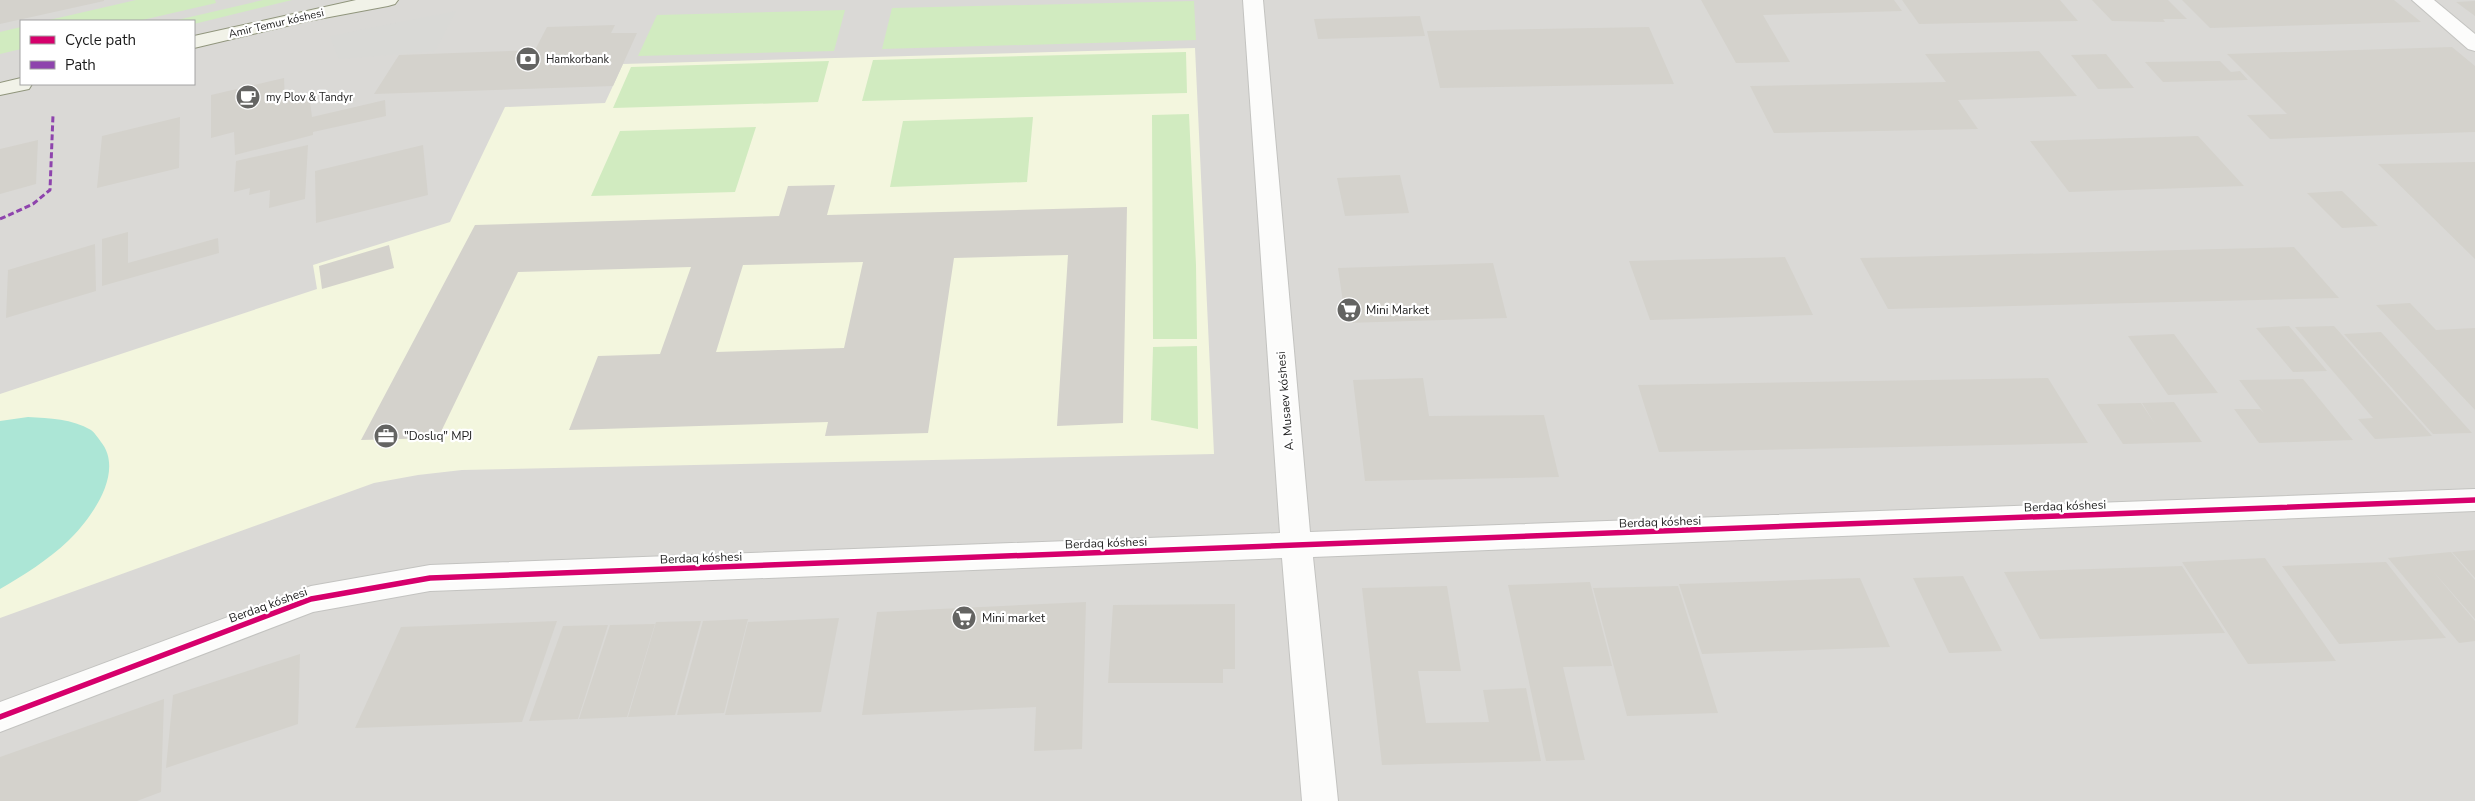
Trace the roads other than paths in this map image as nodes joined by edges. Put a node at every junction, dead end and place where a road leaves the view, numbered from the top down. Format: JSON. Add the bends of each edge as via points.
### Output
{"nodes":[{"id":1,"x":388,"y":0,"type":"edge"},
{"id":2,"x":1253,"y":0,"type":"edge"},
{"id":3,"x":2422,"y":0,"type":"edge"},
{"id":4,"x":195,"y":42,"type":"edge"},
{"id":5,"x":2475,"y":45,"type":"edge"},
{"id":6,"x":20,"y":84,"type":"edge"},
{"id":7,"x":0,"y":89,"type":"edge"},
{"id":8,"x":2475,"y":500,"type":"edge"},
{"id":9,"x":1296,"y":547,"type":"junction"},
{"id":10,"x":0,"y":717,"type":"edge"},
{"id":11,"x":1320,"y":801,"type":"edge"}],
"edges":[{"from":1,"to":4,"type":"main road","name":"Amir Temur kóshesi"},
{"from":2,"to":9,"type":"street","name":"A. Musaev kóshesi"},
{"from":3,"to":5,"type":"street"},
{"from":6,"to":7,"type":"main road"},
{"from":8,"to":9,"type":"street","name":"Berdaq kóshesi"},
{"from":9,"to":10,"type":"street","name":"Berdaq kóshesi","via":[[430,578],[311,599]]},
{"from":9,"to":11,"type":"street","name":"A. Musaev kóshesi"}]}
